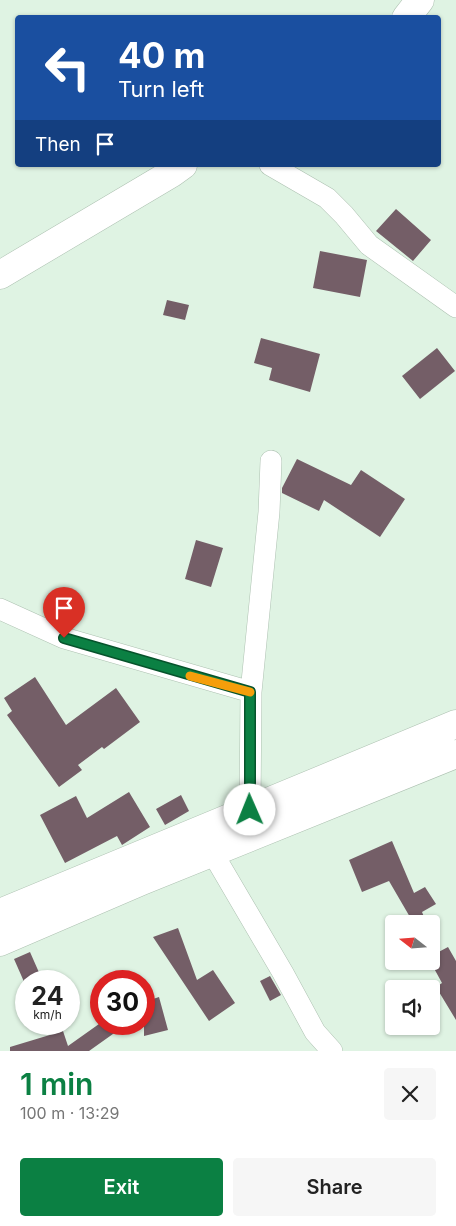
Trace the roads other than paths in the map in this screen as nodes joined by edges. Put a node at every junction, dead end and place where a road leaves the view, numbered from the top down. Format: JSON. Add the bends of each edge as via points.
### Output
{"nodes":[{"id":1,"x":420,"y":0,"type":"edge"},
{"id":2,"x":408,"y":15,"type":"edge"},
{"id":3,"x":180,"y":167,"type":"edge"},
{"id":4,"x":273,"y":167,"type":"edge"},
{"id":5,"x":0,"y":275,"type":"edge"},
{"id":6,"x":456,"y":308,"type":"edge"},
{"id":7,"x":271,"y":461,"type":"dead end"},
{"id":8,"x":0,"y":609,"type":"edge"},
{"id":9,"x":250,"y":692,"type":"junction"},
{"id":10,"x":456,"y":724,"type":"edge"},
{"id":11,"x":456,"y":754,"type":"edge"},
{"id":12,"x":250,"y":810,"type":"junction"},
{"id":13,"x":212,"y":852,"type":"junction"},
{"id":14,"x":0,"y":913,"type":"edge"},
{"id":15,"x":0,"y":942,"type":"edge"},
{"id":16,"x":332,"y":1051,"type":"edge"}],
"edges":[{"from":1,"to":2,"type":"main road"},
{"from":3,"to":5,"type":"main road"},
{"from":4,"to":6,"type":"street","via":[[327,198],[369,245]]},
{"from":7,"to":9,"type":"street","via":[[269,512]]},
{"from":8,"to":9,"type":"street","via":[[64,638]]},
{"from":9,"to":12,"type":"street"},
{"from":10,"to":12,"type":"main road"},
{"from":11,"to":13,"type":"main road"},
{"from":12,"to":14,"type":"main road"},
{"from":13,"to":15,"type":"main road"},
{"from":13,"to":16,"type":"street","via":[[315,1032]]}]}
